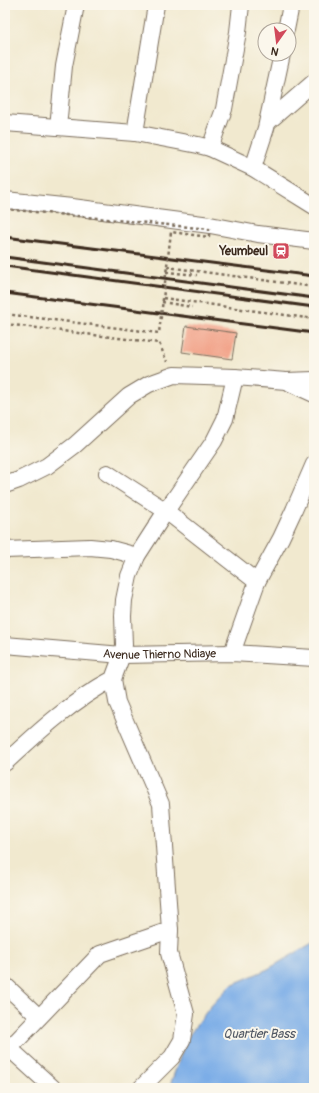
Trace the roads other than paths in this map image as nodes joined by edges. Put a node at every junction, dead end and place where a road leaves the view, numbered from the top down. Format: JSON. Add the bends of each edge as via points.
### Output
{"nodes":[{"id":1,"x":76,"y":5,"type":"edge"},
{"id":2,"x":156,"y":5,"type":"edge"},
{"id":3,"x":241,"y":5,"type":"edge"},
{"id":4,"x":291,"y":5,"type":"edge"},
{"id":5,"x":288,"y":22,"type":"edge"},
{"id":6,"x":280,"y":62,"type":"edge"},
{"id":7,"x":314,"y":82,"type":"edge"},
{"id":8,"x":268,"y":122,"type":"junction"},
{"id":9,"x":5,"y":123,"type":"edge"},
{"id":10,"x":58,"y":127,"type":"junction"},
{"id":11,"x":135,"y":133,"type":"junction"},
{"id":12,"x":210,"y":148,"type":"junction"},
{"id":13,"x":253,"y":168,"type":"junction"},
{"id":14,"x":5,"y":200,"type":"edge"},
{"id":15,"x":314,"y":206,"type":"edge"},
{"id":16,"x":314,"y":241,"type":"edge"},
{"id":17,"x":235,"y":377,"type":"junction"},
{"id":18,"x":314,"y":380,"type":"edge"},
{"id":19,"x":286,"y":381,"type":"junction"},
{"id":20,"x":314,"y":394,"type":"edge"},
{"id":21,"x":314,"y":464,"type":"edge"},
{"id":22,"x":107,"y":473,"type":"dead end"},
{"id":23,"x":5,"y":485,"type":"edge"},
{"id":24,"x":166,"y":510,"type":"junction"},
{"id":25,"x":5,"y":550,"type":"edge"},
{"id":26,"x":137,"y":556,"type":"junction"},
{"id":27,"x":257,"y":582,"type":"junction"},
{"id":28,"x":5,"y":644,"type":"edge"},
{"id":29,"x":232,"y":653,"type":"junction"},
{"id":30,"x":122,"y":656,"type":"junction"},
{"id":31,"x":314,"y":658,"type":"edge"},
{"id":32,"x":114,"y":679,"type":"junction"},
{"id":33,"x":5,"y":763,"type":"edge"},
{"id":34,"x":170,"y":930,"type":"junction"},
{"id":35,"x":5,"y":985,"type":"edge"},
{"id":36,"x":39,"y":1017,"type":"junction"},
{"id":37,"x":7,"y":1050,"type":"edge"},
{"id":38,"x":53,"y":1088,"type":"edge"},
{"id":39,"x":141,"y":1088,"type":"edge"}],
"edges":[{"from":1,"to":10,"type":"street","via":[[64,66]]},
{"from":2,"to":11,"type":"street"},
{"from":3,"to":12,"type":"street","via":[[224,109]]},
{"from":4,"to":5,"type":"street"},
{"from":6,"to":8,"type":"street"},
{"from":7,"to":8,"type":"street"},
{"from":8,"to":13,"type":"street"},
{"from":9,"to":10,"type":"street"},
{"from":10,"to":11,"type":"street"},
{"from":11,"to":12,"type":"street"},
{"from":12,"to":13,"type":"street"},
{"from":13,"to":15,"type":"street"},
{"from":14,"to":16,"type":"street","via":[[210,224],[258,234]]},
{"from":17,"to":19,"type":"street"},
{"from":17,"to":23,"type":"street","via":[[174,375],[150,384],[129,396],[75,445],[47,466]]},
{"from":17,"to":24,"type":"street","via":[[225,419],[214,441]]},
{"from":18,"to":19,"type":"street"},
{"from":19,"to":20,"type":"street"},
{"from":21,"to":27,"type":"street","via":[[284,531]]},
{"from":22,"to":24,"type":"street"},
{"from":24,"to":26,"type":"street"},
{"from":24,"to":27,"type":"street"},
{"from":25,"to":26,"type":"street","via":[[90,547]]},
{"from":26,"to":30,"type":"street","via":[[129,576],[124,600]]},
{"from":27,"to":29,"type":"street"},
{"from":28,"to":30,"type":"street","name":"Avenue Thierno Ndiaye"},
{"from":29,"to":30,"type":"street","name":"Avenue Thierno Ndiaye"},
{"from":29,"to":31,"type":"street","name":"Avenue Thierno Ndiaye"},
{"from":30,"to":32,"type":"street"},
{"from":32,"to":33,"type":"street","via":[[79,700]]},
{"from":32,"to":34,"type":"street","via":[[117,702],[161,804]]},
{"from":34,"to":36,"type":"street","via":[[100,954]]},
{"from":34,"to":39,"type":"street","via":[[169,953],[186,1014],[182,1040],[172,1057]]},
{"from":35,"to":36,"type":"street"},
{"from":36,"to":37,"type":"street"},
{"from":37,"to":38,"type":"street"}]}
